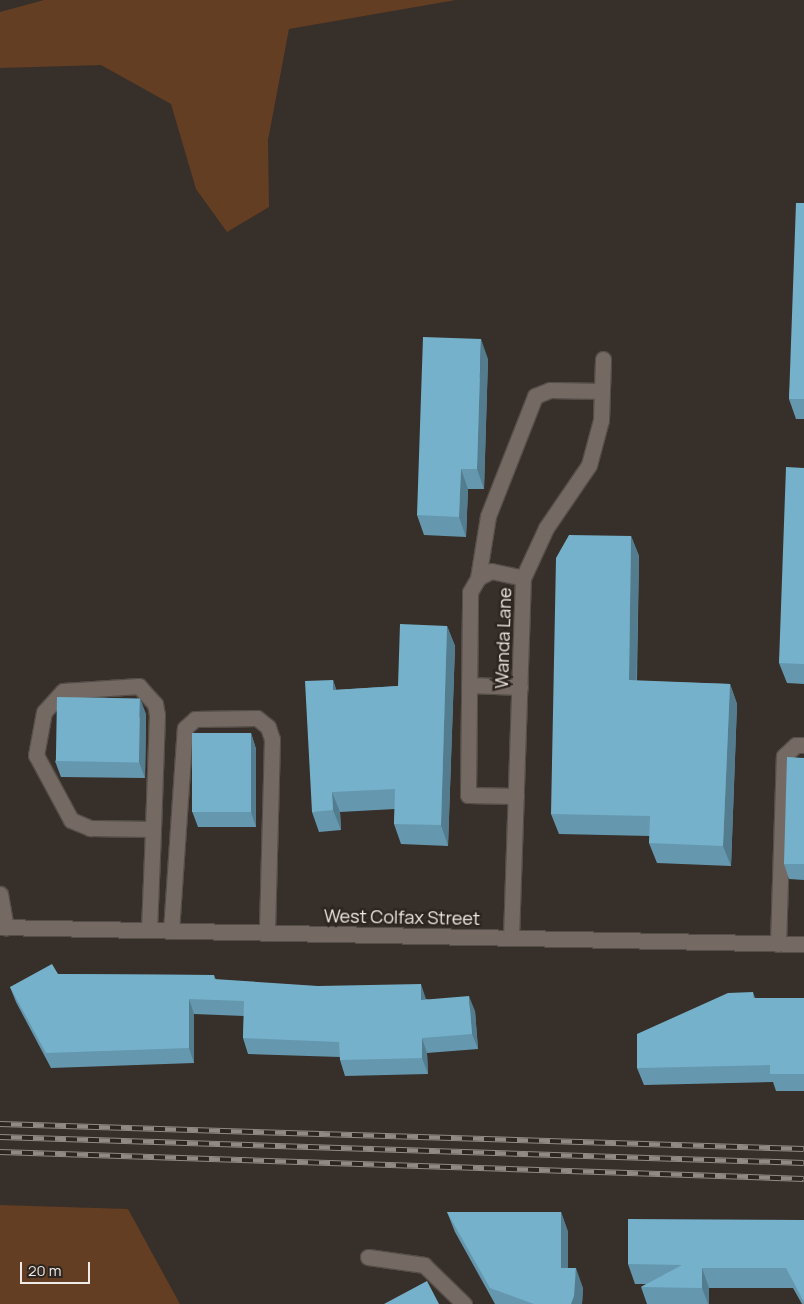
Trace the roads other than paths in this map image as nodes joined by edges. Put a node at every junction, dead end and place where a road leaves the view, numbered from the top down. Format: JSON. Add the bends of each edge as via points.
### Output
{"nodes":[{"id":1,"x":603,"y":359,"type":"dead end"},
{"id":2,"x":602,"y":391,"type":"junction"},
{"id":3,"x":478,"y":578,"type":"junction"},
{"id":4,"x":524,"y":578,"type":"junction"},
{"id":5,"x":469,"y":685,"type":"junction"},
{"id":6,"x":520,"y":687,"type":"junction"},
{"id":7,"x":804,"y":746,"type":"edge"},
{"id":8,"x":516,"y":796,"type":"junction"},
{"id":9,"x":153,"y":829,"type":"junction"},
{"id":10,"x":0,"y":894,"type":"edge"},
{"id":11,"x":3,"y":927,"type":"edge"},
{"id":12,"x":149,"y":930,"type":"junction"},
{"id":13,"x":171,"y":931,"type":"junction"},
{"id":14,"x":266,"y":933,"type":"junction"},
{"id":15,"x":511,"y":938,"type":"junction"},
{"id":16,"x":778,"y":944,"type":"junction"},
{"id":17,"x":804,"y":944,"type":"edge"},
{"id":18,"x":368,"y":1257,"type":"dead end"},
{"id":19,"x":464,"y":1304,"type":"edge"}],
"edges":[{"from":1,"to":2,"type":"street","name":"Wanda Lane"},
{"from":2,"to":3,"type":"street","via":[[550,390],[535,396],[488,516]]},
{"from":2,"to":4,"type":"street","name":"Wanda Lane","via":[[601,420],[589,465],[546,528]]},
{"from":3,"to":4,"type":"street","via":[[491,571]]},
{"from":3,"to":5,"type":"street","via":[[470,592]]},
{"from":4,"to":6,"type":"street","name":"Wanda Lane"},
{"from":5,"to":6,"type":"street"},
{"from":5,"to":8,"type":"street","via":[[468,795]]},
{"from":6,"to":8,"type":"street","name":"Wanda Lane"},
{"from":7,"to":16,"type":"street","via":[[796,745],[784,756]]},
{"from":8,"to":15,"type":"street","name":"Wanda Lane"},
{"from":9,"to":9,"type":"street","via":[[155,704],[139,686],[74,687],[63,691],[44,712],[36,755],[71,820],[90,828]]},
{"from":9,"to":12,"type":"street"},
{"from":10,"to":11,"type":"street"},
{"from":11,"to":12,"type":"street","name":"West Colfax Street"},
{"from":12,"to":13,"type":"street","name":"West Colfax Street"},
{"from":13,"to":14,"type":"street","name":"West Colfax Street"},
{"from":13,"to":14,"type":"street","via":[[185,728],[195,719],[257,718],[268,727],[272,739]]},
{"from":14,"to":15,"type":"street","name":"West Colfax Street"},
{"from":15,"to":16,"type":"street","name":"West Colfax Street"},
{"from":16,"to":17,"type":"street","name":"West Colfax Street"},
{"from":18,"to":19,"type":"street","via":[[424,1266]]}]}
